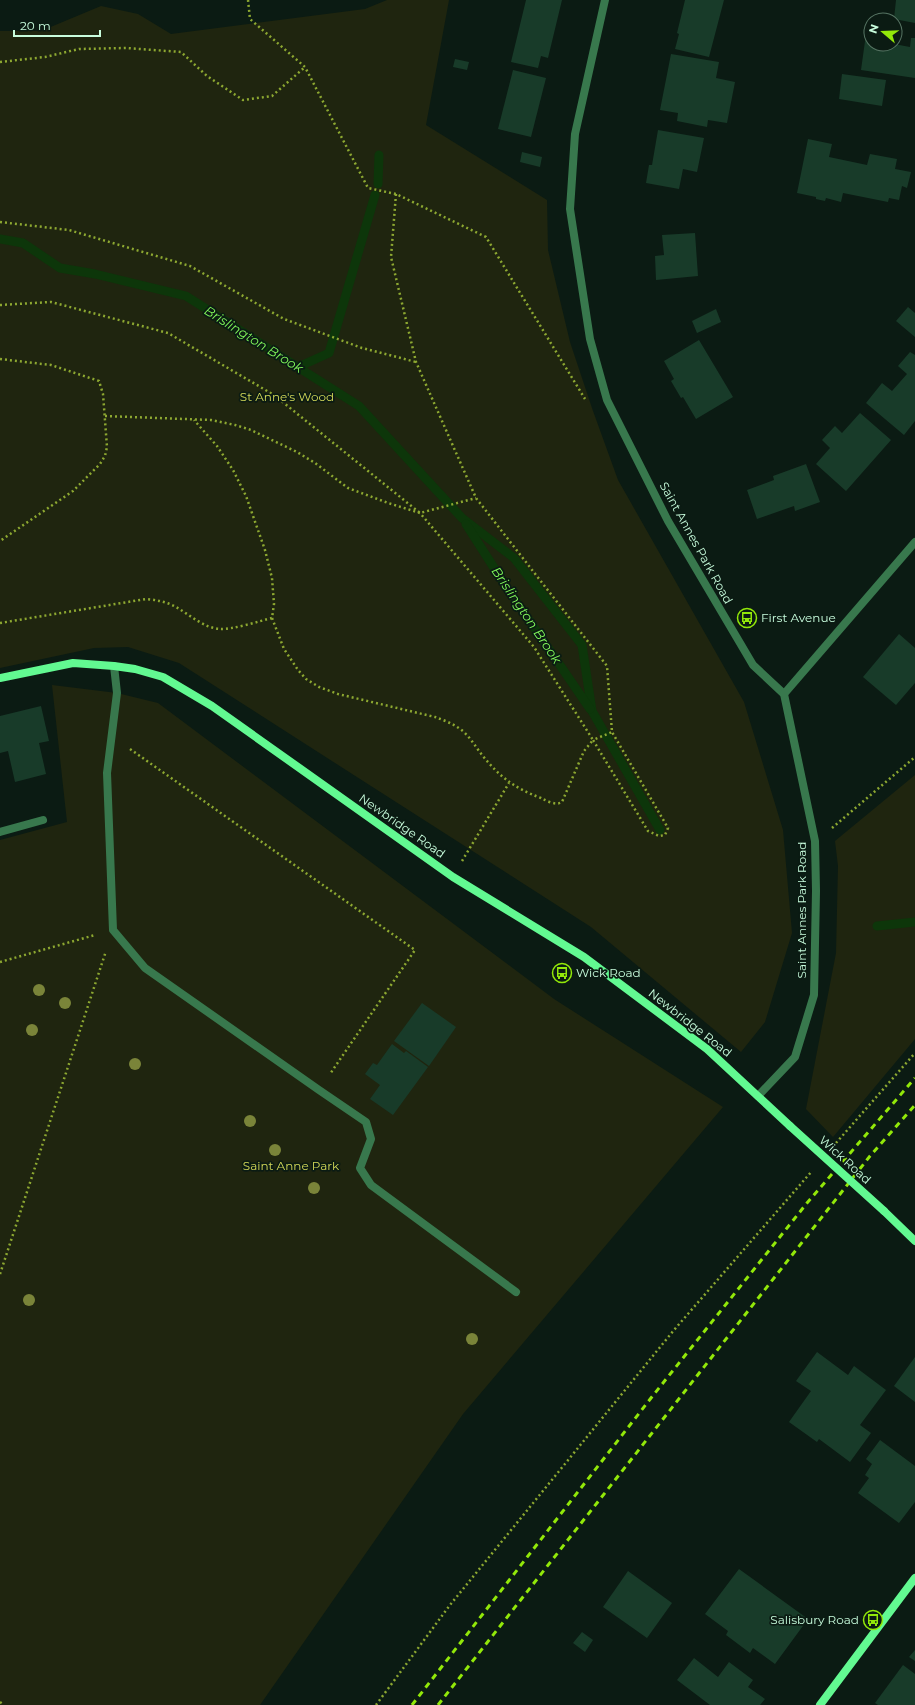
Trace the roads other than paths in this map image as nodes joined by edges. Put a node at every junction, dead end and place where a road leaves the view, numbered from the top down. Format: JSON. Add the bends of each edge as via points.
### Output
{"nodes":[{"id":1,"x":605,"y":0,"type":"edge"},
{"id":2,"x":915,"y":542,"type":"edge"},
{"id":3,"x":114,"y":666,"type":"junction"},
{"id":4,"x":0,"y":678,"type":"edge"},
{"id":5,"x":784,"y":694,"type":"junction"},
{"id":6,"x":43,"y":820,"type":"dead end"},
{"id":7,"x":0,"y":832,"type":"edge"},
{"id":8,"x":758,"y":1096,"type":"junction"},
{"id":9,"x":915,"y":1241,"type":"edge"},
{"id":10,"x":516,"y":1292,"type":"dead end"},
{"id":11,"x":915,"y":1578,"type":"edge"},
{"id":12,"x":820,"y":1705,"type":"edge"}],
"edges":[{"from":1,"to":5,"type":"street","name":"Saint Annes Park Road","via":[[575,134],[570,210],[590,339],[607,400],[668,521],[753,666]]},
{"from":2,"to":5,"type":"street"},
{"from":3,"to":4,"type":"street","name":"Newbridge Road","via":[[73,663]]},
{"from":3,"to":8,"type":"street","name":"Newbridge Road","via":[[164,677],[212,706],[453,877],[584,957],[707,1049]]},
{"from":3,"to":10,"type":"street","via":[[117,693],[107,773],[113,930],[146,968],[366,1122],[371,1139],[360,1168],[371,1185]]},
{"from":5,"to":8,"type":"street","name":"Saint Annes Park Road","via":[[815,841],[814,995],[795,1057]]},
{"from":6,"to":7,"type":"street"},
{"from":8,"to":9,"type":"street","name":"Wick Road","bridge":true},
{"from":11,"to":12,"type":"street"}]}
